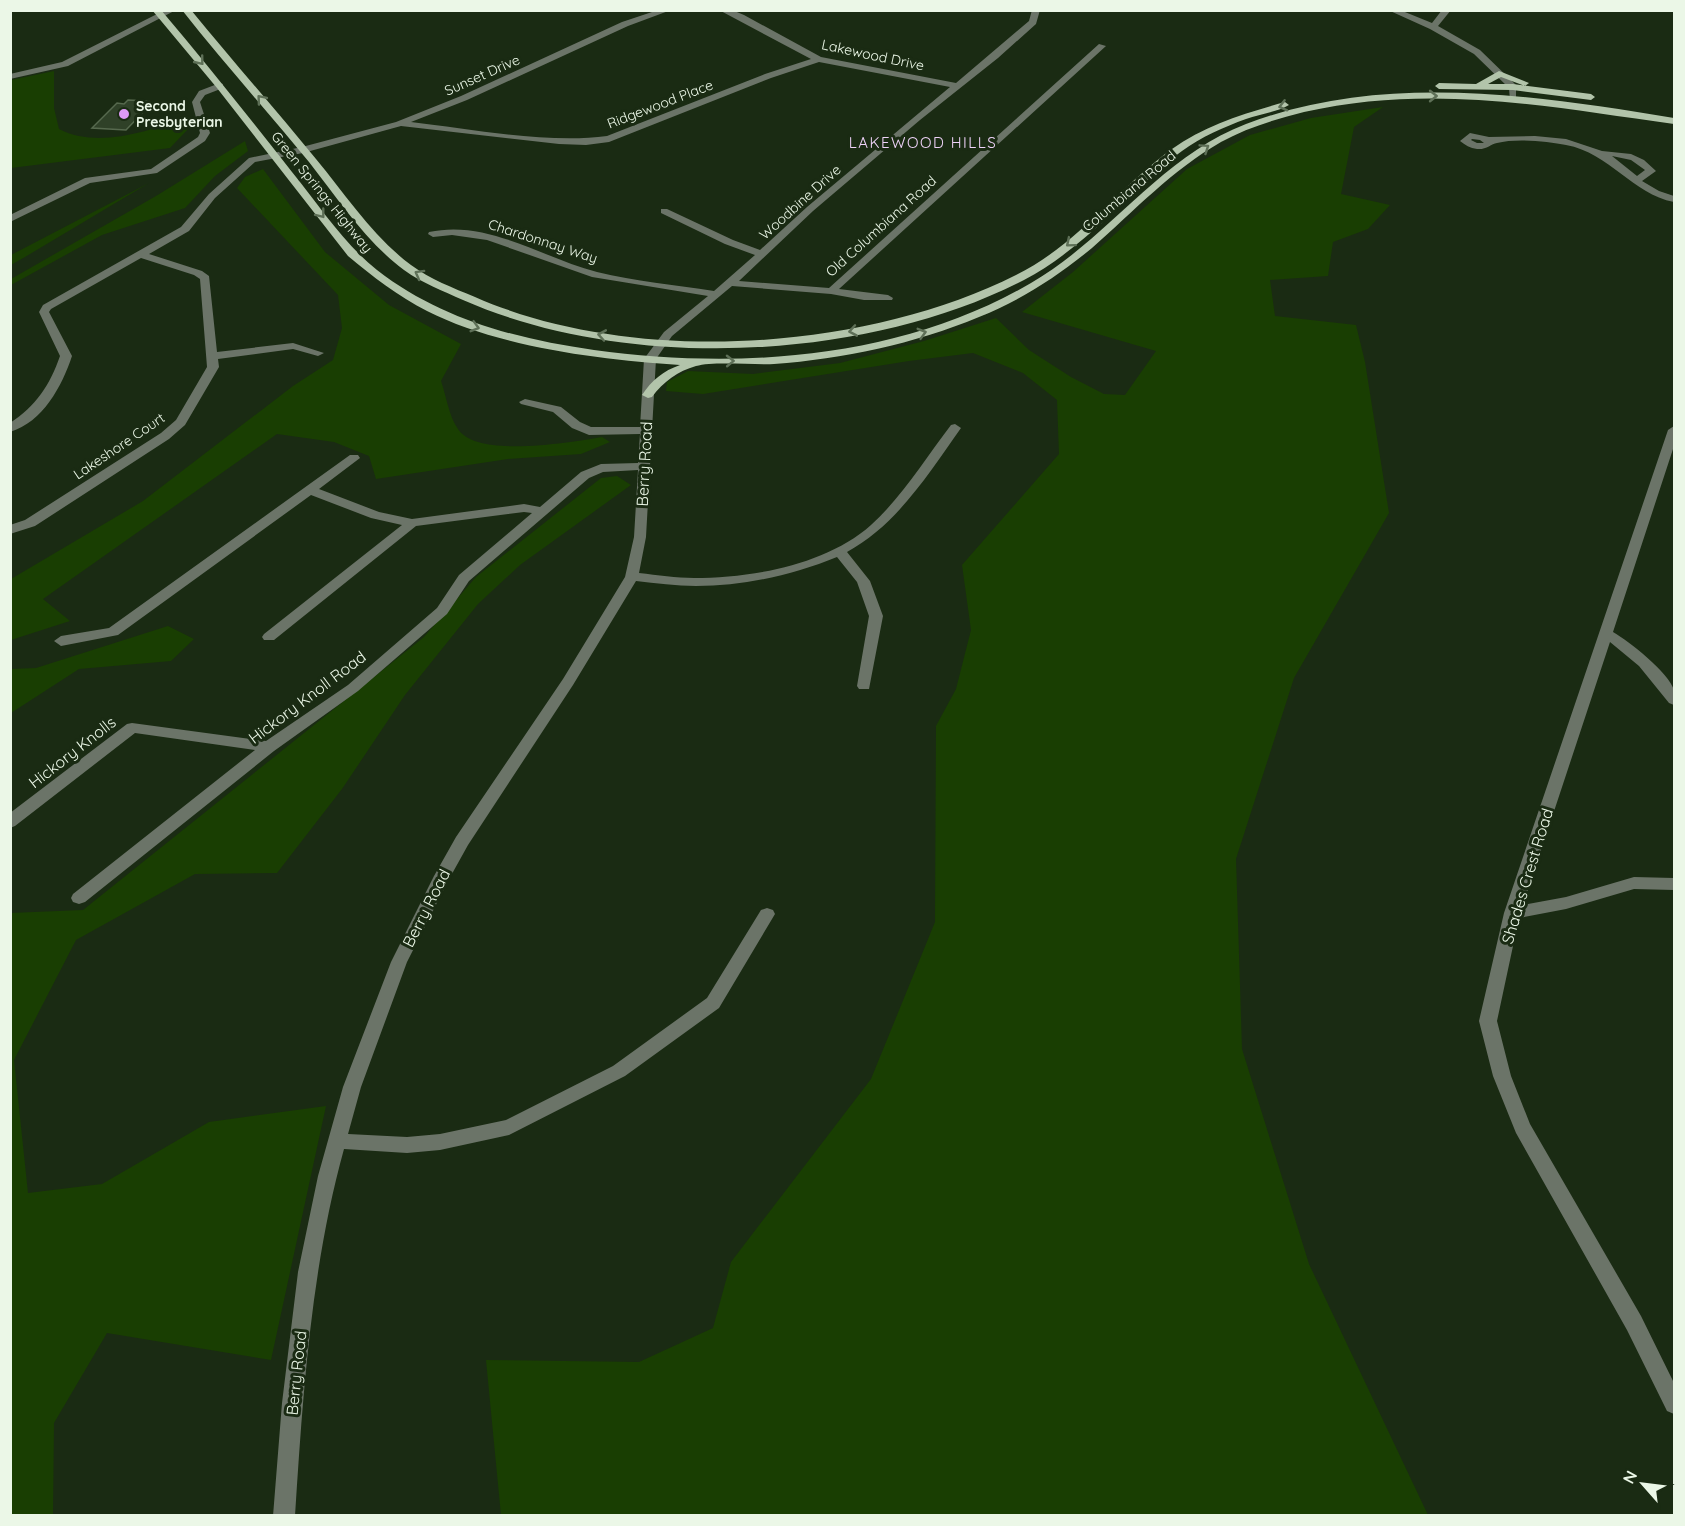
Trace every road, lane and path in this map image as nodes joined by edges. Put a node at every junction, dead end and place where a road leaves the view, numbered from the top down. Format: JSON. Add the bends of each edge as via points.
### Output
{"nodes":[{"id":1,"x":186,"y":10,"type":"edge"},
{"id":2,"x":667,"y":10,"type":"edge"},
{"id":3,"x":723,"y":10,"type":"edge"},
{"id":4,"x":1036,"y":10,"type":"edge"},
{"id":5,"x":1392,"y":10,"type":"edge"},
{"id":6,"x":1447,"y":10,"type":"edge"},
{"id":7,"x":163,"y":12,"type":"edge"},
{"id":8,"x":1433,"y":27,"type":"junction"},
{"id":9,"x":1102,"y":46,"type":"dead end"},
{"id":10,"x":818,"y":59,"type":"junction"},
{"id":11,"x":1499,"y":74,"type":"junction"},
{"id":12,"x":10,"y":77,"type":"edge"},
{"id":13,"x":220,"y":86,"type":"junction"},
{"id":14,"x":957,"y":86,"type":"junction"},
{"id":15,"x":1466,"y":86,"type":"junction"},
{"id":16,"x":1513,"y":87,"type":"junction"},
{"id":17,"x":1557,"y":92,"type":"junction"},
{"id":18,"x":1513,"y":99,"type":"junction"},
{"id":19,"x":1674,"y":110,"type":"edge"},
{"id":20,"x":1632,"y":114,"type":"junction"},
{"id":21,"x":1674,"y":121,"type":"edge"},
{"id":22,"x":399,"y":124,"type":"junction"},
{"id":23,"x":1674,"y":128,"type":"edge"},
{"id":24,"x":1489,"y":140,"type":"dead end"},
{"id":25,"x":303,"y":150,"type":"junction"},
{"id":26,"x":1601,"y":154,"type":"junction"},
{"id":27,"x":273,"y":156,"type":"junction"},
{"id":28,"x":1635,"y":181,"type":"junction"},
{"id":29,"x":1653,"y":191,"type":"junction"},
{"id":30,"x":1674,"y":193,"type":"edge"},
{"id":31,"x":1674,"y":199,"type":"edge"},
{"id":32,"x":664,"y":211,"type":"dead end"},
{"id":33,"x":10,"y":219,"type":"edge"},
{"id":34,"x":433,"y":234,"type":"dead end"},
{"id":35,"x":763,"y":254,"type":"junction"},
{"id":36,"x":142,"y":255,"type":"junction"},
{"id":37,"x":1051,"y":258,"type":"junction"},
{"id":38,"x":1067,"y":262,"type":"junction"},
{"id":39,"x":730,"y":283,"type":"junction"},
{"id":40,"x":831,"y":291,"type":"junction"},
{"id":41,"x":715,"y":294,"type":"junction"},
{"id":42,"x":888,"y":298,"type":"dead end"},
{"id":43,"x":660,"y":342,"type":"junction"},
{"id":44,"x":318,"y":353,"type":"dead end"},
{"id":45,"x":213,"y":356,"type":"junction"},
{"id":46,"x":650,"y":359,"type":"junction"},
{"id":47,"x":702,"y":362,"type":"junction"},
{"id":48,"x":648,"y":394,"type":"junction"},
{"id":49,"x":525,"y":402,"type":"dead end"},
{"id":50,"x":955,"y":428,"type":"dead end"},
{"id":51,"x":10,"y":429,"type":"edge"},
{"id":52,"x":646,"y":430,"type":"junction"},
{"id":53,"x":1674,"y":430,"type":"edge"},
{"id":54,"x":1671,"y":451,"type":"edge"},
{"id":55,"x":354,"y":458,"type":"dead end"},
{"id":56,"x":645,"y":466,"type":"junction"},
{"id":57,"x":310,"y":490,"type":"junction"},
{"id":58,"x":542,"y":512,"type":"junction"},
{"id":59,"x":412,"y":523,"type":"junction"},
{"id":60,"x":10,"y":530,"type":"edge"},
{"id":61,"x":839,"y":551,"type":"junction"},
{"id":62,"x":632,"y":577,"type":"junction"},
{"id":63,"x":1607,"y":634,"type":"junction"},
{"id":64,"x":269,"y":637,"type":"dead end"},
{"id":65,"x":61,"y":641,"type":"dead end"},
{"id":66,"x":864,"y":686,"type":"dead end"},
{"id":67,"x":1674,"y":700,"type":"edge"},
{"id":68,"x":269,"y":747,"type":"junction"},
{"id":69,"x":10,"y":822,"type":"edge"},
{"id":70,"x":1674,"y":884,"type":"edge"},
{"id":71,"x":79,"y":898,"type":"dead end"},
{"id":72,"x":1512,"y":913,"type":"junction"},
{"id":73,"x":767,"y":914,"type":"dead end"},
{"id":74,"x":337,"y":1141,"type":"junction"},
{"id":75,"x":1674,"y":1404,"type":"edge"},
{"id":76,"x":284,"y":1515,"type":"edge"}],
"edges":[{"from":25,"to":1,"type":"main road","name":"Green Springs Highway","one_way":true},
{"from":2,"to":22,"type":"street","name":"Sunset Drive","via":[[625,24]]},
{"from":3,"to":10,"type":"street","name":"Lakewood Drive"},
{"from":4,"to":14,"type":"street","name":"Woodbine Drive","via":[[1034,22]]},
{"from":5,"to":8,"type":"street"},
{"from":6,"to":8,"type":"street"},
{"from":7,"to":12,"type":"street","via":[[65,64]]},
{"from":7,"to":13,"type":"main road","name":"Green Springs Highway","one_way":true},
{"from":8,"to":11,"type":"street","via":[[1477,52]]},
{"from":9,"to":40,"type":"street","name":"Old Columbiana Road"},
{"from":10,"to":14,"type":"street","name":"Lakewood Drive"},
{"from":10,"to":22,"type":"street","name":"Ridgewood Place","via":[[609,139],[559,141]]},
{"from":11,"to":15,"type":"main road","via":[[1487,83]]},
{"from":11,"to":16,"type":"street"},
{"from":11,"to":17,"type":"main road"},
{"from":13,"to":27,"type":"main road","name":"Green Springs Highway"},
{"from":13,"to":33,"type":"street","via":[[202,93],[196,102],[206,133],[202,140],[166,165],[154,171],[88,180]]},
{"from":14,"to":35,"type":"street","name":"Woodbine Drive","via":[[810,209]]},
{"from":15,"to":16,"type":"main road","name":"Columbiana Road"},
{"from":15,"to":37,"type":"main road","name":"Columbiana Road","one_way":true,"via":[[1371,90],[1247,115],[1202,134],[1174,152]]},
{"from":16,"to":17,"type":"main road","name":"Columbiana Road"},
{"from":16,"to":18,"type":"street"},
{"from":17,"to":19,"type":"main road","name":"Columbiana Road"},
{"from":18,"to":20,"type":"main road","name":"Columbiana Road"},
{"from":38,"to":18,"type":"main road","name":"Columbiana Road","one_way":true,"via":[[1186,160],[1219,138],[1253,124],[1315,108],[1387,99]]},
{"from":20,"to":21,"type":"main road","name":"Columbiana Road"},
{"from":20,"to":23,"type":"main road"},
{"from":22,"to":25,"type":"street","name":"Sunset Drive"},
{"from":24,"to":26,"type":"street","via":[[1547,140]]},
{"from":25,"to":27,"type":"street"},
{"from":43,"to":25,"type":"main road","name":"Green Springs Highway","one_way":true,"via":[[547,326],[465,300],[409,268],[365,228]]},
{"from":26,"to":28,"type":"street"},
{"from":26,"to":28,"type":"street","via":[[1628,156],[1646,165],[1651,171]]},
{"from":27,"to":36,"type":"street","via":[[252,160],[212,196],[185,230]]},
{"from":27,"to":46,"type":"main road","name":"Green Springs Highway","one_way":true,"via":[[352,254],[377,277],[410,298],[461,322],[532,343]]},
{"from":28,"to":29,"type":"street"},
{"from":29,"to":30,"type":"street"},
{"from":29,"to":31,"type":"street"},
{"from":32,"to":35,"type":"street"},
{"from":34,"to":41,"type":"street","name":"Chardonnay Way","via":[[468,232],[606,277]]},
{"from":35,"to":39,"type":"street","name":"Woodbine Drive"},
{"from":36,"to":45,"type":"street","via":[[205,278]]},
{"from":36,"to":51,"type":"street","via":[[44,312],[66,356],[59,378],[40,407]]},
{"from":37,"to":38,"type":"main road"},
{"from":37,"to":43,"type":"main road","name":"Columbiana Road","one_way":true,"via":[[979,297],[883,326],[771,342]]},
{"from":47,"to":38,"type":"main road","name":"Columbiana Road","one_way":true,"via":[[823,354],[915,335],[1004,302]]},
{"from":39,"to":40,"type":"street","name":"Old Columbiana Road"},
{"from":39,"to":41,"type":"street","name":"Woodbine Drive"},
{"from":40,"to":42,"type":"street"},
{"from":41,"to":43,"type":"street","name":"Woodbine Drive"},
{"from":43,"to":46,"type":"street","name":"Berry Road"},
{"from":44,"to":45,"type":"street","via":[[293,346]]},
{"from":45,"to":60,"type":"street","name":"Lakeshore Court","via":[[213,367],[181,422],[165,436],[30,523]]},
{"from":46,"to":47,"type":"main road","name":"Columbiana Road"},
{"from":46,"to":48,"type":"street","name":"Berry Road"},
{"from":47,"to":48,"type":"main road","via":[[666,374]]},
{"from":48,"to":52,"type":"street","name":"Berry Road"},
{"from":49,"to":52,"type":"street","via":[[557,409],[589,431]]},
{"from":50,"to":61,"type":"street","via":[[888,515],[872,531]]},
{"from":52,"to":56,"type":"street","name":"Berry Road"},
{"from":53,"to":54,"type":"street","name":"Shades Crest Road"},
{"from":54,"to":63,"type":"street","name":"Shades Crest Road"},
{"from":55,"to":57,"type":"street"},
{"from":56,"to":58,"type":"street","via":[[592,471]]},
{"from":56,"to":62,"type":"street","name":"Berry Road","via":[[640,537]]},
{"from":57,"to":59,"type":"street","via":[[375,515]]},
{"from":57,"to":65,"type":"street","via":[[113,632]]},
{"from":58,"to":59,"type":"street","via":[[524,508]]},
{"from":58,"to":68,"type":"street","name":"Hickory Knoll Road","via":[[464,578],[442,611],[353,688]]},
{"from":59,"to":64,"type":"street"},
{"from":61,"to":62,"type":"street","via":[[787,569],[738,579],[695,582]]},
{"from":61,"to":66,"type":"street","via":[[863,581],[876,616]]},
{"from":62,"to":74,"type":"street","name":"Berry Road","via":[[574,673],[462,841],[425,909],[367,1044]]},
{"from":63,"to":67,"type":"street","via":[[1643,659]]},
{"from":63,"to":72,"type":"street","name":"Shades Crest Road"},
{"from":68,"to":69,"type":"street","name":"Hickory Knolls","via":[[132,728]]},
{"from":68,"to":71,"type":"street","name":"Hickory Knoll Road"},
{"from":70,"to":72,"type":"street","via":[[1634,883],[1566,903]]},
{"from":72,"to":75,"type":"street","name":"Shades Crest Road","via":[[1488,1021],[1502,1076],[1522,1128],[1634,1323]]},
{"from":73,"to":74,"type":"street","via":[[713,1003],[619,1071],[509,1128],[418,1144]]},
{"from":74,"to":76,"type":"street","name":"Berry Road","via":[[305,1294]]}]}
